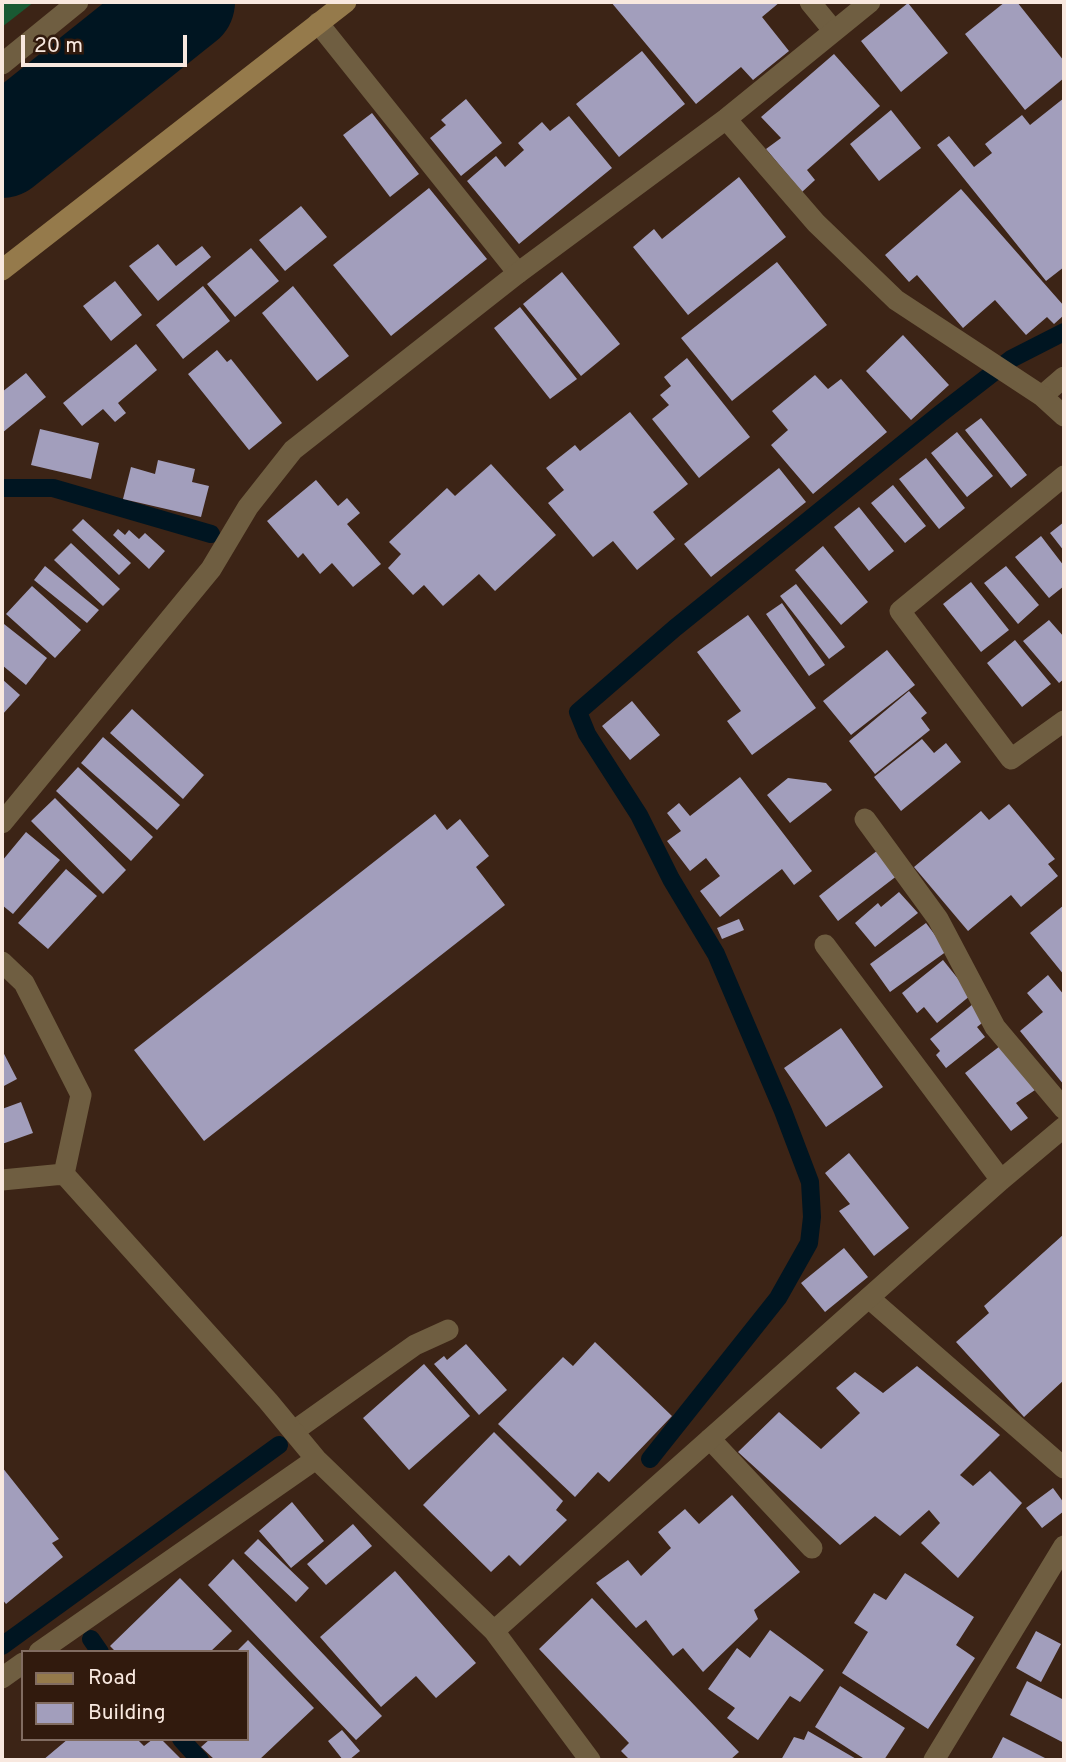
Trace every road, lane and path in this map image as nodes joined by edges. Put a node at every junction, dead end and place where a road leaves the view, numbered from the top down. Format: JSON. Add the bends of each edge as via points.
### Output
{"nodes":[{"id":1,"x":78,"y":2,"type":"edge"},
{"id":2,"x":346,"y":2,"type":"edge"},
{"id":3,"x":810,"y":2,"type":"edge"},
{"id":4,"x":870,"y":2,"type":"edge"},
{"id":5,"x":318,"y":23,"type":"junction"},
{"id":6,"x":833,"y":30,"type":"junction"},
{"id":7,"x":2,"y":64,"type":"edge"},
{"id":8,"x":726,"y":119,"type":"junction"},
{"id":9,"x":2,"y":270,"type":"edge"},
{"id":10,"x":518,"y":274,"type":"junction"},
{"id":11,"x":1064,"y":377,"type":"edge"},
{"id":12,"x":1042,"y":396,"type":"junction"},
{"id":13,"x":1064,"y":416,"type":"edge"},
{"id":14,"x":1064,"y":476,"type":"edge"},
{"id":15,"x":1064,"y":721,"type":"edge"},
{"id":16,"x":865,"y":819,"type":"dead end"},
{"id":17,"x":2,"y":823,"type":"edge"},
{"id":18,"x":825,"y":945,"type":"dead end"},
{"id":19,"x":2,"y":962,"type":"edge"},
{"id":20,"x":1064,"y":1109,"type":"edge"},
{"id":21,"x":1064,"y":1126,"type":"edge"},
{"id":22,"x":64,"y":1174,"type":"junction"},
{"id":23,"x":2,"y":1180,"type":"edge"},
{"id":24,"x":1001,"y":1180,"type":"junction"},
{"id":25,"x":869,"y":1298,"type":"junction"},
{"id":26,"x":448,"y":1330,"type":"dead end"},
{"id":27,"x":294,"y":1431,"type":"junction"},
{"id":28,"x":710,"y":1439,"type":"junction"},
{"id":29,"x":316,"y":1459,"type":"junction"},
{"id":30,"x":1064,"y":1468,"type":"edge"},
{"id":31,"x":1064,"y":1546,"type":"edge"},
{"id":32,"x":812,"y":1548,"type":"dead end"},
{"id":33,"x":494,"y":1631,"type":"junction"},
{"id":34,"x":42,"y":1650,"type":"edge"},
{"id":35,"x":21,"y":1664,"type":"edge"},
{"id":36,"x":2,"y":1678,"type":"edge"},
{"id":37,"x":590,"y":1760,"type":"edge"},
{"id":38,"x":934,"y":1760,"type":"edge"}],
"edges":[{"from":1,"to":7,"type":"street"},
{"from":2,"to":5,"type":"street"},
{"from":3,"to":6,"type":"street"},
{"from":4,"to":6,"type":"street"},
{"from":5,"to":9,"type":"street"},
{"from":5,"to":10,"type":"street"},
{"from":6,"to":8,"type":"street"},
{"from":8,"to":10,"type":"street"},
{"from":8,"to":12,"type":"street","via":[[816,223],[896,300]]},
{"from":10,"to":17,"type":"street","via":[[293,450],[248,507],[211,569]]},
{"from":11,"to":12,"type":"street"},
{"from":12,"to":13,"type":"street"},
{"from":14,"to":15,"type":"street","via":[[900,611],[1011,759]]},
{"from":16,"to":20,"type":"street","via":[[938,919],[995,1027]]},
{"from":18,"to":24,"type":"street"},
{"from":19,"to":22,"type":"street","via":[[24,983],[80,1096]]},
{"from":21,"to":24,"type":"street"},
{"from":22,"to":23,"type":"street"},
{"from":22,"to":27,"type":"street"},
{"from":24,"to":25,"type":"street"},
{"from":25,"to":28,"type":"street"},
{"from":25,"to":30,"type":"street"},
{"from":26,"to":27,"type":"street","via":[[415,1345]]},
{"from":27,"to":29,"type":"street"},
{"from":28,"to":32,"type":"street"},
{"from":28,"to":33,"type":"street"},
{"from":29,"to":33,"type":"street"},
{"from":29,"to":34,"type":"street"},
{"from":31,"to":38,"type":"street"},
{"from":33,"to":37,"type":"street"},
{"from":35,"to":36,"type":"street"}]}
